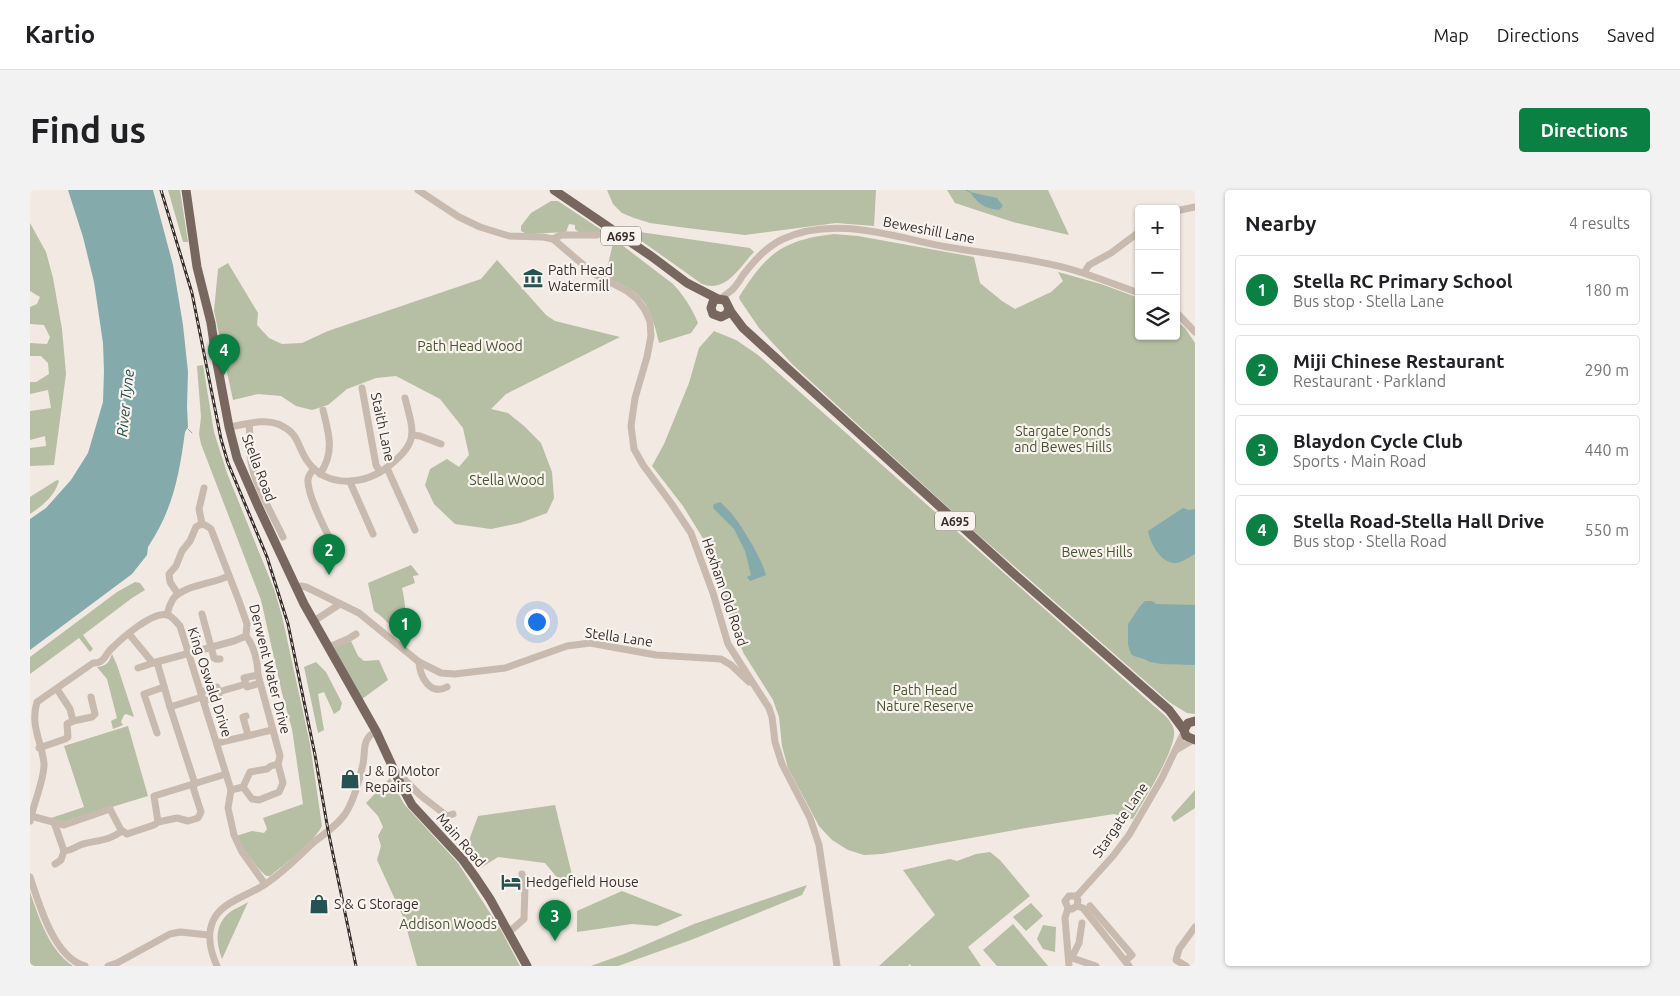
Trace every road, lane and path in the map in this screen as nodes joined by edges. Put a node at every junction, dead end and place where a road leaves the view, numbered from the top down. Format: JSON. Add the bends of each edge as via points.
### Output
{"nodes":[{"id":1,"x":186,"y":190,"type":"edge"},
{"id":2,"x":418,"y":190,"type":"edge"},
{"id":3,"x":554,"y":190,"type":"edge"},
{"id":4,"x":1195,"y":207,"type":"edge"},
{"id":5,"x":1180,"y":210,"type":"edge"},
{"id":6,"x":597,"y":235,"type":"dead end"},
{"id":7,"x":1135,"y":235,"type":"edge"},
{"id":8,"x":553,"y":239,"type":"junction"},
{"id":9,"x":1084,"y":273,"type":"junction"},
{"id":10,"x":687,"y":282,"type":"junction"},
{"id":11,"x":733,"y":289,"type":"junction"},
{"id":12,"x":1135,"y":292,"type":"edge"},
{"id":13,"x":719,"y":299,"type":"junction"},
{"id":14,"x":729,"y":307,"type":"junction"},
{"id":15,"x":711,"y":308,"type":"junction"},
{"id":16,"x":1180,"y":316,"type":"edge"},
{"id":17,"x":722,"y":317,"type":"junction"},
{"id":18,"x":743,"y":328,"type":"junction"},
{"id":19,"x":1195,"y":332,"type":"edge"},
{"id":20,"x":362,"y":388,"type":"dead end"},
{"id":21,"x":405,"y":398,"type":"dead end"},
{"id":22,"x":323,"y":410,"type":"dead end"},
{"id":23,"x":249,"y":424,"type":"junction"},
{"id":24,"x":229,"y":427,"type":"junction"},
{"id":25,"x":413,"y":435,"type":"junction"},
{"id":26,"x":441,"y":444,"type":"dead end"},
{"id":27,"x":383,"y":470,"type":"junction"},
{"id":28,"x":317,"y":472,"type":"junction"},
{"id":29,"x":350,"y":482,"type":"junction"},
{"id":30,"x":204,"y":488,"type":"dead end"},
{"id":31,"x":202,"y":524,"type":"junction"},
{"id":32,"x":415,"y":530,"type":"dead end"},
{"id":33,"x":373,"y":534,"type":"dead end"},
{"id":34,"x":283,"y":537,"type":"dead end"},
{"id":35,"x":337,"y":559,"type":"dead end"},
{"id":36,"x":228,"y":576,"type":"junction"},
{"id":37,"x":296,"y":588,"type":"junction"},
{"id":38,"x":178,"y":594,"type":"junction"},
{"id":39,"x":340,"y":604,"type":"junction"},
{"id":40,"x":202,"y":614,"type":"dead end"},
{"id":41,"x":167,"y":615,"type":"junction"},
{"id":42,"x":314,"y":621,"type":"junction"},
{"id":43,"x":129,"y":634,"type":"junction"},
{"id":44,"x":356,"y":634,"type":"dead end"},
{"id":45,"x":246,"y":636,"type":"junction"},
{"id":46,"x":210,"y":647,"type":"junction"},
{"id":47,"x":329,"y":647,"type":"junction"},
{"id":48,"x":188,"y":652,"type":"junction"},
{"id":49,"x":733,"y":653,"type":"junction"},
{"id":50,"x":220,"y":659,"type":"dead end"},
{"id":51,"x":419,"y":662,"type":"junction"},
{"id":52,"x":727,"y":662,"type":"junction"},
{"id":53,"x":155,"y":663,"type":"junction"},
{"id":54,"x":138,"y":668,"type":"dead end"},
{"id":55,"x":258,"y":675,"type":"junction"},
{"id":56,"x":260,"y":683,"type":"junction"},
{"id":57,"x":246,"y":684,"type":"junction"},
{"id":58,"x":164,"y":687,"type":"junction"},
{"id":59,"x":448,"y":687,"type":"dead end"},
{"id":60,"x":57,"y":689,"type":"junction"},
{"id":61,"x":758,"y":691,"type":"junction"},
{"id":62,"x":90,"y":697,"type":"dead end"},
{"id":63,"x":202,"y":697,"type":"junction"},
{"id":64,"x":170,"y":707,"type":"junction"},
{"id":65,"x":1170,"y":710,"type":"junction"},
{"id":66,"x":31,"y":711,"type":"edge"},
{"id":67,"x":246,"y":716,"type":"dead end"},
{"id":68,"x":73,"y":721,"type":"junction"},
{"id":69,"x":1194,"y":721,"type":"edge"},
{"id":70,"x":272,"y":730,"type":"junction"},
{"id":71,"x":376,"y":731,"type":"junction"},
{"id":72,"x":1184,"y":731,"type":"junction"},
{"id":73,"x":157,"y":733,"type":"dead end"},
{"id":74,"x":248,"y":735,"type":"junction"},
{"id":75,"x":1194,"y":740,"type":"edge"},
{"id":76,"x":216,"y":743,"type":"junction"},
{"id":77,"x":39,"y":748,"type":"junction"},
{"id":78,"x":1176,"y":750,"type":"junction"},
{"id":79,"x":278,"y":764,"type":"junction"},
{"id":80,"x":393,"y":768,"type":"junction"},
{"id":81,"x":226,"y":774,"type":"junction"},
{"id":82,"x":195,"y":784,"type":"junction"},
{"id":83,"x":243,"y":787,"type":"junction"},
{"id":84,"x":231,"y":790,"type":"junction"},
{"id":85,"x":32,"y":807,"type":"edge"},
{"id":86,"x":453,"y":814,"type":"dead end"},
{"id":87,"x":30,"y":818,"type":"edge"},
{"id":88,"x":161,"y":821,"type":"junction"},
{"id":89,"x":54,"y":822,"type":"junction"},
{"id":90,"x":122,"y":832,"type":"junction"},
{"id":91,"x":64,"y":851,"type":"junction"},
{"id":92,"x":55,"y":864,"type":"dead end"},
{"id":93,"x":522,"y":874,"type":"dead end"},
{"id":94,"x":30,"y":877,"type":"edge"},
{"id":95,"x":265,"y":884,"type":"junction"},
{"id":96,"x":1076,"y":897,"type":"junction"},
{"id":97,"x":1077,"y":906,"type":"junction"},
{"id":98,"x":1090,"y":906,"type":"dead end"},
{"id":99,"x":1068,"y":908,"type":"junction"},
{"id":100,"x":1098,"y":920,"type":"junction"},
{"id":101,"x":1082,"y":923,"type":"dead end"},
{"id":102,"x":1195,"y":927,"type":"edge"},
{"id":103,"x":509,"y":932,"type":"junction"},
{"id":104,"x":210,"y":935,"type":"junction"},
{"id":105,"x":1070,"y":957,"type":"junction"},
{"id":106,"x":1175,"y":963,"type":"edge"},
{"id":107,"x":1127,"y":964,"type":"edge"},
{"id":108,"x":85,"y":966,"type":"edge"},
{"id":109,"x":108,"y":966,"type":"edge"},
{"id":110,"x":217,"y":966,"type":"edge"},
{"id":111,"x":527,"y":966,"type":"edge"},
{"id":112,"x":837,"y":966,"type":"edge"},
{"id":113,"x":1069,"y":966,"type":"edge"},
{"id":114,"x":1096,"y":966,"type":"edge"},
{"id":115,"x":1186,"y":966,"type":"edge"}],
"edges":[{"from":1,"to":24,"type":"main road","name":"Stella Road","via":[[197,267],[211,323]]},
{"from":2,"to":8,"type":"street","via":[[480,227],[509,236]]},
{"from":3,"to":10,"type":"main road","number":"A695"},
{"from":4,"to":5,"type":"street"},
{"from":6,"to":8,"type":"street","via":[[572,233]]},
{"from":7,"to":9,"type":"street","via":[[1089,265]]},
{"from":8,"to":49,"type":"street","name":"Hexham Old Road","via":[[603,280],[633,296],[648,315],[651,336],[635,398],[632,444],[642,465],[691,533]]},
{"from":9,"to":11,"type":"street","name":"Beweshill Lane","via":[[1004,255],[858,229],[833,228],[809,231],[776,243],[758,258]]},
{"from":9,"to":12,"type":"street","name":"Beweshill Lane"},
{"from":10,"to":13,"type":"main road","number":"A695"},
{"from":10,"to":15,"type":"main road","number":"A695"},
{"from":11,"to":13,"type":"street","name":"Beweshill Lane"},
{"from":11,"to":14,"type":"street","name":"Beweshill Lane"},
{"from":13,"to":14,"type":"main road","number":"A695","via":[[725,300]]},
{"from":13,"to":15,"type":"main road"},
{"from":14,"to":17,"type":"main road"},
{"from":14,"to":18,"type":"main road","number":"A695"},
{"from":15,"to":17,"type":"main road","number":"A695","via":[[713,314]]},
{"from":16,"to":19,"type":"street"},
{"from":17,"to":18,"type":"main road","number":"A695"},
{"from":18,"to":65,"type":"main road","number":"A695","via":[[1013,573]]},
{"from":20,"to":27,"type":"street","name":"Staith Lane","via":[[376,466]]},
{"from":21,"to":25,"type":"street"},
{"from":22,"to":28,"type":"street","via":[[330,454],[326,465]]},
{"from":23,"to":24,"type":"street"},
{"from":23,"to":28,"type":"street","via":[[274,423],[290,431],[297,438],[306,461]]},
{"from":23,"to":34,"type":"street","via":[[249,452],[254,473]]},
{"from":24,"to":37,"type":"main road","name":"Stella Road","via":[[237,458]]},
{"from":25,"to":26,"type":"street"},
{"from":25,"to":27,"type":"street","via":[[406,450]]},
{"from":27,"to":29,"type":"street"},
{"from":27,"to":32,"type":"street","name":"Staith Lane"},
{"from":28,"to":29,"type":"street","via":[[332,480]]},
{"from":28,"to":35,"type":"street","via":[[309,475],[308,485]]},
{"from":29,"to":33,"type":"street"},
{"from":30,"to":31,"type":"street","via":[[199,510]]},
{"from":31,"to":36,"type":"street","name":"Derwent Water Drive","via":[[211,529]]},
{"from":31,"to":38,"type":"street","via":[[196,527],[170,574],[170,582]]},
{"from":36,"to":38,"type":"street"},
{"from":36,"to":45,"type":"street","name":"Derwent Water Drive","via":[[247,624]]},
{"from":37,"to":39,"type":"street","name":"Stella Lane","via":[[303,586]]},
{"from":37,"to":42,"type":"main road","name":"Stella Road"},
{"from":38,"to":41,"type":"street","via":[[172,600]]},
{"from":39,"to":42,"type":"street"},
{"from":39,"to":51,"type":"street","name":"Stella Lane","via":[[359,613]]},
{"from":40,"to":46,"type":"street"},
{"from":41,"to":43,"type":"street","via":[[158,614]]},
{"from":41,"to":48,"type":"street","name":"King Oswald Drive","via":[[180,626]]},
{"from":42,"to":47,"type":"main road","name":"Stella Road"},
{"from":43,"to":53,"type":"street"},
{"from":43,"to":60,"type":"street","via":[[105,660],[93,662]]},
{"from":44,"to":47,"type":"street"},
{"from":45,"to":46,"type":"street"},
{"from":45,"to":55,"type":"street","name":"Derwent Water Drive","via":[[250,640]]},
{"from":46,"to":48,"type":"street"},
{"from":46,"to":50,"type":"street","via":[[214,658]]},
{"from":47,"to":71,"type":"main road","name":"Stella Road"},
{"from":48,"to":53,"type":"street"},
{"from":48,"to":63,"type":"street","name":"King Oswald Drive"},
{"from":49,"to":52,"type":"street"},
{"from":49,"to":61,"type":"street","name":"Hexham Old Road"},
{"from":51,"to":52,"type":"street","name":"Stella Lane","via":[[446,674],[498,670],[574,644],[590,643],[656,656],[720,658]]},
{"from":51,"to":59,"type":"street","via":[[429,686]]},
{"from":52,"to":61,"type":"street"},
{"from":53,"to":54,"type":"street"},
{"from":53,"to":58,"type":"street"},
{"from":55,"to":56,"type":"street","name":"Derwent Water Drive"},
{"from":55,"to":57,"type":"street","via":[[244,678]]},
{"from":56,"to":57,"type":"street","via":[[247,687]]},
{"from":56,"to":70,"type":"street","name":"Derwent Water Drive"},
{"from":57,"to":63,"type":"street","via":[[218,692],[220,696]]},
{"from":58,"to":64,"type":"street"},
{"from":58,"to":73,"type":"street","via":[[144,694]]},
{"from":60,"to":66,"type":"street","via":[[37,702]]},
{"from":60,"to":68,"type":"street","via":[[70,709]]},
{"from":61,"to":112,"type":"street","name":"Hexham Old Road","via":[[772,717],[782,764],[816,834]]},
{"from":62,"to":68,"type":"street","via":[[96,714]]},
{"from":63,"to":64,"type":"street"},
{"from":63,"to":76,"type":"street","name":"King Oswald Drive"},
{"from":64,"to":82,"type":"street"},
{"from":65,"to":69,"type":"main road","number":"A695"},
{"from":65,"to":72,"type":"main road","number":"A695"},
{"from":66,"to":77,"type":"street"},
{"from":67,"to":74,"type":"street","via":[[243,717]]},
{"from":68,"to":77,"type":"street","via":[[67,724],[68,737]]},
{"from":69,"to":72,"type":"main road","number":"A695","via":[[1188,723]]},
{"from":70,"to":74,"type":"street"},
{"from":70,"to":79,"type":"street","name":"Derwent Water Drive","via":[[280,756]]},
{"from":71,"to":80,"type":"main road","name":"Main Road"},
{"from":71,"to":95,"type":"street","via":[[366,740],[363,763],[348,811]]},
{"from":72,"to":75,"type":"main road","number":"A695"},
{"from":72,"to":78,"type":"street","name":"Stargate Lane"},
{"from":74,"to":76,"type":"street"},
{"from":75,"to":78,"type":"street"},
{"from":76,"to":81,"type":"street","name":"King Oswald Drive"},
{"from":77,"to":85,"type":"street","via":[[44,762],[43,772]]},
{"from":78,"to":96,"type":"street","name":"Stargate Lane","via":[[1129,834]]},
{"from":79,"to":83,"type":"street","via":[[250,772]]},
{"from":79,"to":83,"type":"street","name":"Derwent Water Drive","via":[[282,783],[279,792],[259,800],[252,799]]},
{"from":80,"to":86,"type":"street","via":[[447,816]]},
{"from":80,"to":103,"type":"main road","name":"Main Road","via":[[412,805],[463,860]]},
{"from":81,"to":82,"type":"street"},
{"from":81,"to":84,"type":"street","name":"King Oswald Drive"},
{"from":82,"to":88,"type":"street","via":[[154,796],[156,814]]},
{"from":82,"to":88,"type":"street","via":[[193,787],[201,812],[198,818]]},
{"from":83,"to":84,"type":"street"},
{"from":84,"to":95,"type":"street","name":"King Oswald Drive","via":[[228,808],[237,844]]},
{"from":85,"to":87,"type":"street"},
{"from":87,"to":89,"type":"street"},
{"from":88,"to":90,"type":"street","via":[[127,834]]},
{"from":89,"to":90,"type":"street","via":[[64,824],[110,809]]},
{"from":89,"to":91,"type":"street"},
{"from":90,"to":91,"type":"street","via":[[100,842]]},
{"from":91,"to":92,"type":"street","via":[[61,860]]},
{"from":93,"to":103,"type":"street","via":[[524,919]]},
{"from":94,"to":108,"type":"street","via":[[46,920],[62,950]]},
{"from":95,"to":104,"type":"street","via":[[226,905],[215,918]]},
{"from":96,"to":97,"type":"street"},
{"from":96,"to":99,"type":"street","name":"Stargate Lane","via":[[1068,897]]},
{"from":97,"to":99,"type":"street"},
{"from":97,"to":100,"type":"street"},
{"from":98,"to":100,"type":"street"},
{"from":99,"to":105,"type":"street","via":[[1065,918]]},
{"from":100,"to":107,"type":"street"},
{"from":101,"to":105,"type":"street","via":[[1079,943]]},
{"from":102,"to":106,"type":"street","via":[[1179,949]]},
{"from":103,"to":111,"type":"main road","name":"Main Road"},
{"from":104,"to":109,"type":"street","via":[[170,934]]},
{"from":104,"to":110,"type":"street","via":[[210,951]]},
{"from":105,"to":113,"type":"street"},
{"from":105,"to":114,"type":"street"},
{"from":106,"to":115,"type":"street"}]}
